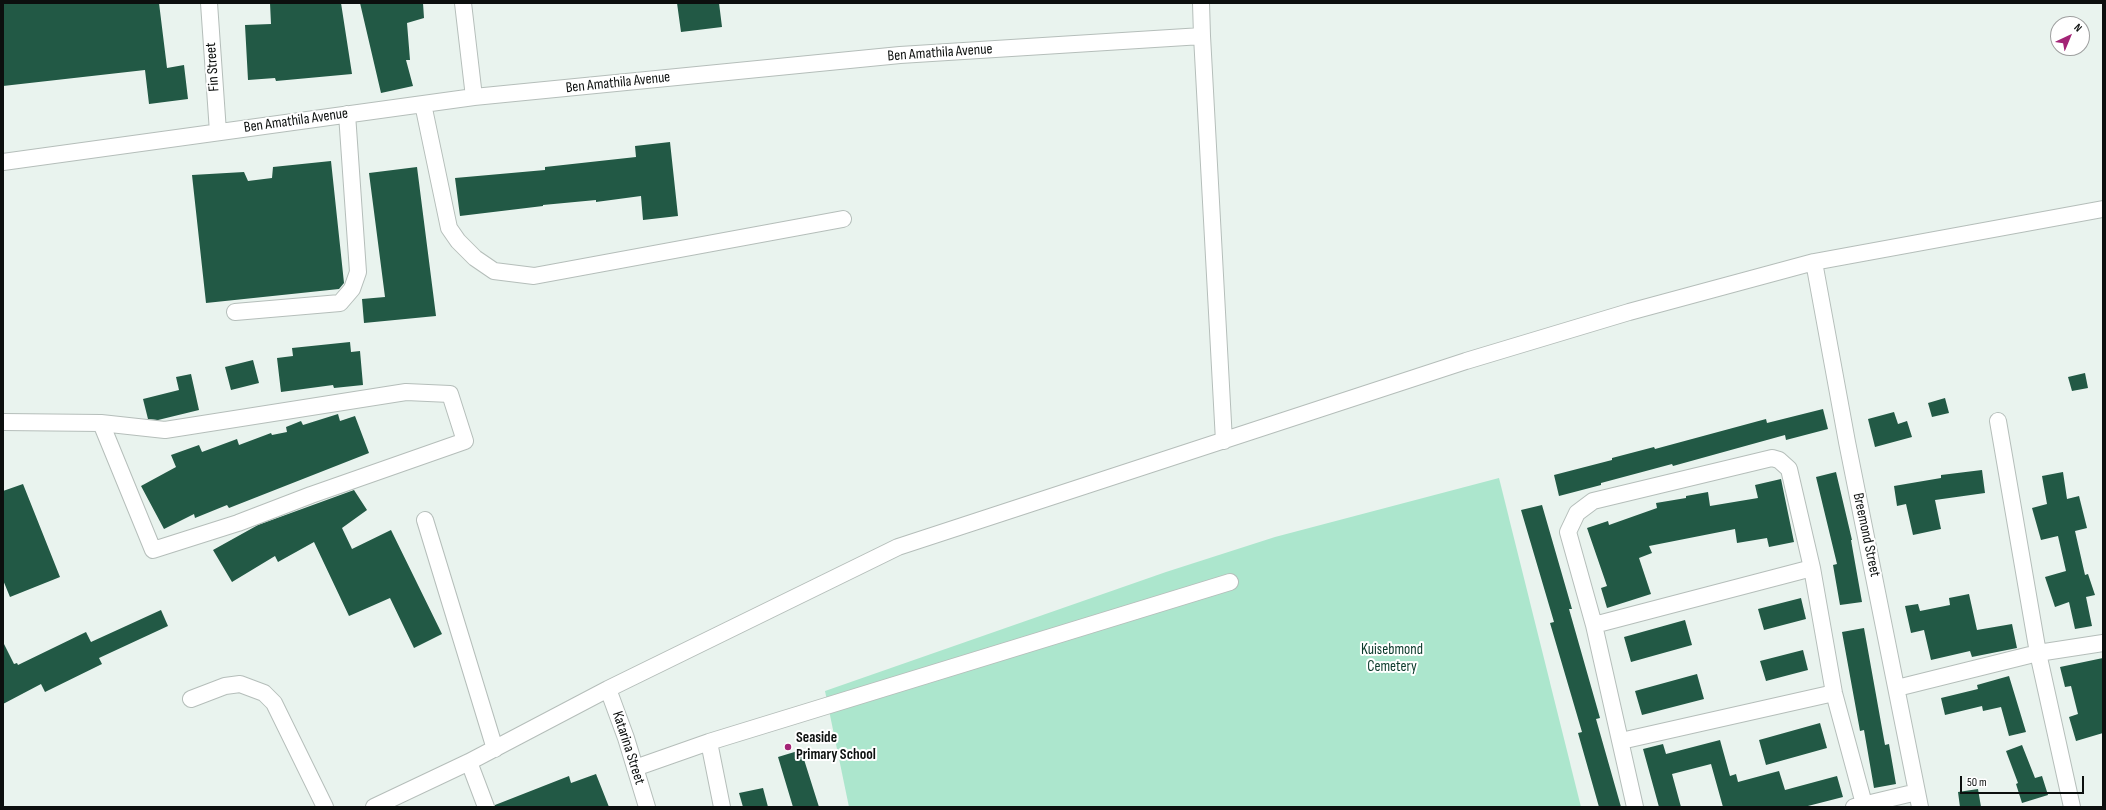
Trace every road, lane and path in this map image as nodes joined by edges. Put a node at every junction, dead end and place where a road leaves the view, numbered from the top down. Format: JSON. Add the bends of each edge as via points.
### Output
{"nodes":[{"id":1,"x":209,"y":3,"type":"edge"},
{"id":2,"x":1200,"y":3,"type":"edge"},
{"id":3,"x":467,"y":4,"type":"edge"},
{"id":4,"x":1202,"y":36,"type":"junction"},
{"id":5,"x":474,"y":97,"type":"junction"},
{"id":6,"x":423,"y":104,"type":"junction"},
{"id":7,"x":347,"y":114,"type":"junction"},
{"id":8,"x":218,"y":132,"type":"junction"},
{"id":9,"x":3,"y":162,"type":"edge"},
{"id":10,"x":2103,"y":209,"type":"edge"},
{"id":11,"x":843,"y":219,"type":"dead end"},
{"id":12,"x":1814,"y":262,"type":"junction"},
{"id":13,"x":235,"y":312,"type":"dead end"},
{"id":14,"x":1998,"y":421,"type":"dead end"},
{"id":15,"x":3,"y":422,"type":"edge"},
{"id":16,"x":101,"y":424,"type":"junction"},
{"id":17,"x":1224,"y":441,"type":"junction"},
{"id":18,"x":425,"y":520,"type":"dead end"},
{"id":19,"x":1812,"y":568,"type":"junction"},
{"id":20,"x":1230,"y":582,"type":"dead end"},
{"id":21,"x":1594,"y":625,"type":"junction"},
{"id":22,"x":2103,"y":642,"type":"edge"},
{"id":23,"x":2038,"y":653,"type":"junction"},
{"id":24,"x":1897,"y":688,"type":"junction"},
{"id":25,"x":608,"y":689,"type":"junction"},
{"id":26,"x":1834,"y":693,"type":"junction"},
{"id":27,"x":192,"y":700,"type":"dead end"},
{"id":28,"x":1621,"y":741,"type":"junction"},
{"id":29,"x":709,"y":742,"type":"junction"},
{"id":30,"x":495,"y":749,"type":"junction"},
{"id":31,"x":469,"y":762,"type":"junction"},
{"id":32,"x":635,"y":768,"type":"junction"},
{"id":33,"x":1918,"y":800,"type":"edge"},
{"id":34,"x":1859,"y":806,"type":"edge"},
{"id":35,"x":325,"y":807,"type":"edge"},
{"id":36,"x":374,"y":807,"type":"edge"},
{"id":37,"x":486,"y":807,"type":"edge"},
{"id":38,"x":647,"y":807,"type":"edge"},
{"id":39,"x":722,"y":807,"type":"edge"},
{"id":40,"x":1636,"y":807,"type":"edge"},
{"id":41,"x":2072,"y":807,"type":"edge"}],
"edges":[{"from":1,"to":8,"type":"street","name":"Fin Street"},
{"from":2,"to":4,"type":"street"},
{"from":3,"to":5,"type":"street"},
{"from":4,"to":5,"type":"street","name":"Ben Amathila Avenue","via":[[900,55]]},
{"from":4,"to":17,"type":"street"},
{"from":5,"to":6,"type":"street","name":"Ben Amathila Avenue"},
{"from":6,"to":7,"type":"street","name":"Ben Amathila Avenue"},
{"from":6,"to":11,"type":"street","via":[[449,228],[469,252],[494,271],[534,276]]},
{"from":7,"to":8,"type":"street","name":"Ben Amathila Avenue"},
{"from":7,"to":13,"type":"street","via":[[358,272],[352,289],[340,303]]},
{"from":8,"to":9,"type":"street","name":"Ben Amathila Avenue"},
{"from":10,"to":12,"type":"street"},
{"from":12,"to":17,"type":"street","via":[[1628,312],[1466,361]]},
{"from":12,"to":24,"type":"street","name":"Breemond Street","via":[[1847,442]]},
{"from":14,"to":23,"type":"street"},
{"from":15,"to":16,"type":"street"},
{"from":16,"to":16,"type":"street","via":[[165,430],[414,392],[450,394],[465,441],[153,550]]},
{"from":17,"to":25,"type":"street","via":[[898,547]]},
{"from":18,"to":30,"type":"street"},
{"from":19,"to":21,"type":"street"},
{"from":19,"to":21,"type":"street","via":[[1789,469],[1779,460],[1772,458],[1593,501],[1577,513],[1568,532]]},
{"from":19,"to":26,"type":"street"},
{"from":20,"to":29,"type":"street"},
{"from":21,"to":28,"type":"street"},
{"from":22,"to":23,"type":"street"},
{"from":23,"to":24,"type":"street"},
{"from":23,"to":41,"type":"street"},
{"from":24,"to":33,"type":"street","name":"Breemond Street"},
{"from":25,"to":30,"type":"street"},
{"from":25,"to":32,"type":"street","name":"Katarina Street"},
{"from":26,"to":28,"type":"street"},
{"from":26,"to":34,"type":"street"},
{"from":27,"to":35,"type":"street","via":[[225,686],[240,684],[264,693],[274,702]]},
{"from":28,"to":40,"type":"street"},
{"from":29,"to":32,"type":"street"},
{"from":29,"to":39,"type":"street"},
{"from":30,"to":31,"type":"street"},
{"from":31,"to":36,"type":"street"},
{"from":31,"to":37,"type":"street"},
{"from":32,"to":38,"type":"street","name":"Katarina Street"},
{"from":33,"to":34,"type":"street"}]}
